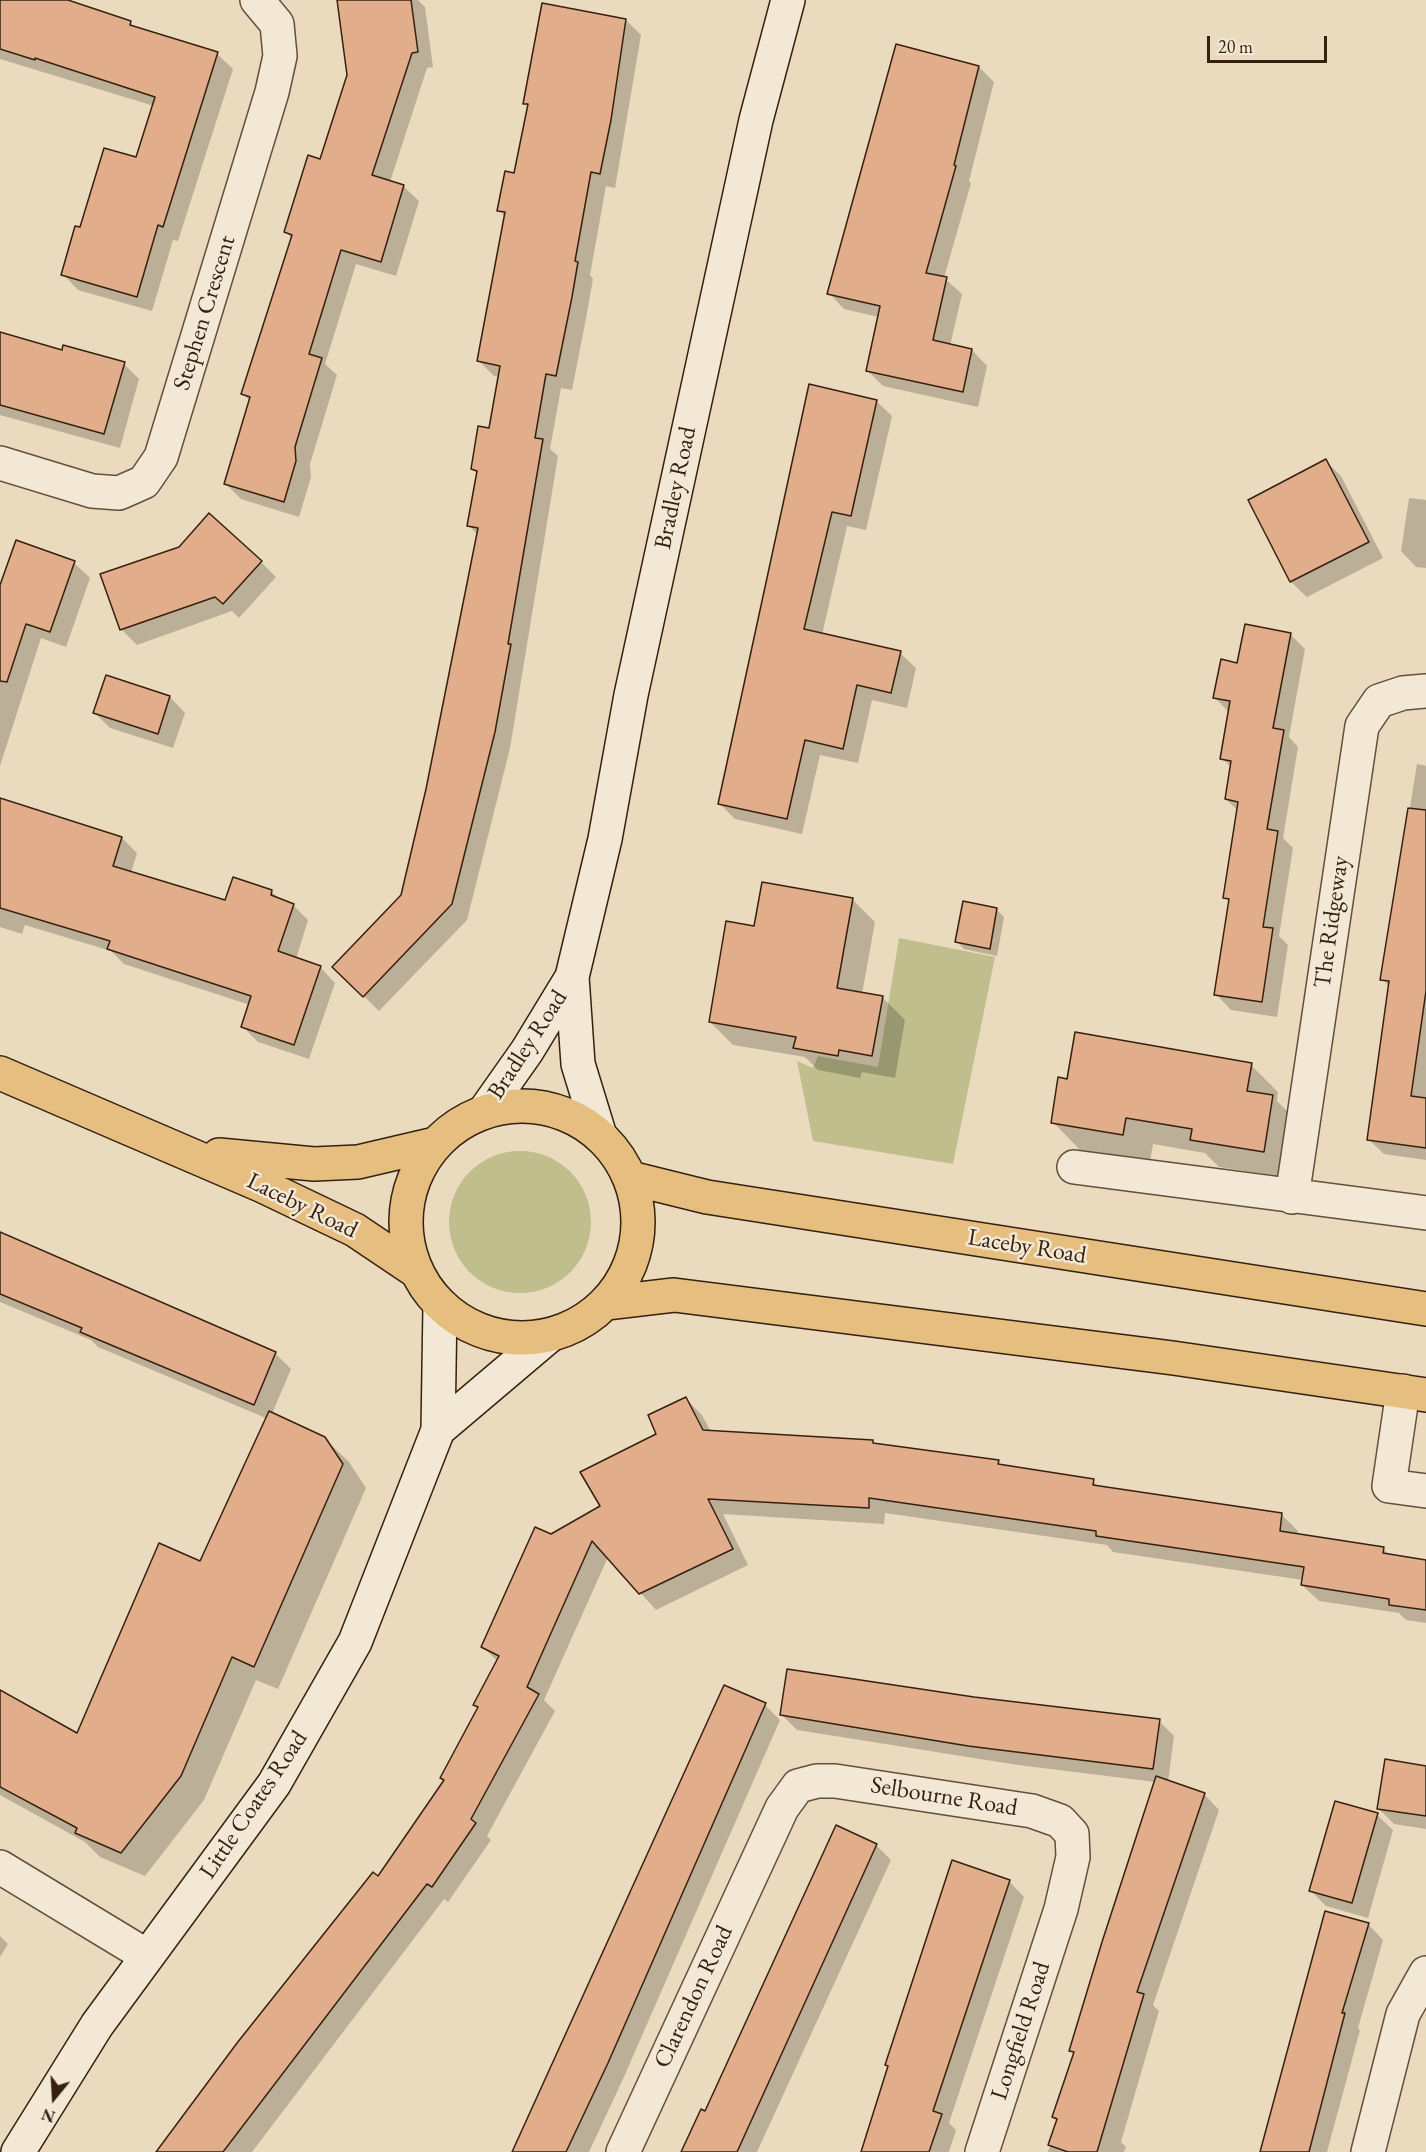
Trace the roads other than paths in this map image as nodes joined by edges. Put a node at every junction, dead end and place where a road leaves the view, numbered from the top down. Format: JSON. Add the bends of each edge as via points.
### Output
{"nodes":[{"id":1,"x":257,"y":0,"type":"edge"},
{"id":2,"x":788,"y":0,"type":"edge"},
{"id":3,"x":0,"y":463,"type":"edge"},
{"id":4,"x":1426,"y":691,"type":"edge"},
{"id":5,"x":572,"y":977,"type":"junction"},
{"id":6,"x":0,"y":1073,"type":"edge"},
{"id":7,"x":484,"y":1112,"type":"junction"},
{"id":8,"x":600,"y":1136,"type":"junction"},
{"id":9,"x":435,"y":1144,"type":"junction"},
{"id":10,"x":182,"y":1150,"type":"junction"},
{"id":11,"x":1074,"y":1167,"type":"dead end"},
{"id":12,"x":630,"y":1178,"type":"junction"},
{"id":13,"x":1292,"y":1197,"type":"junction"},
{"id":14,"x":1426,"y":1214,"type":"edge"},
{"id":15,"x":416,"y":1271,"type":"junction"},
{"id":16,"x":606,"y":1303,"type":"junction"},
{"id":17,"x":440,"y":1306,"type":"junction"},
{"id":18,"x":1426,"y":1309,"type":"edge"},
{"id":19,"x":549,"y":1335,"type":"junction"},
{"id":20,"x":1415,"y":1393,"type":"edge"},
{"id":21,"x":438,"y":1430,"type":"junction"},
{"id":22,"x":1426,"y":1491,"type":"edge"},
{"id":23,"x":766,"y":1842,"type":"joint"},
{"id":24,"x":0,"y":1867,"type":"edge"},
{"id":25,"x":1061,"y":1909,"type":"joint"},
{"id":26,"x":147,"y":1956,"type":"junction"},
{"id":27,"x":1426,"y":1973,"type":"edge"},
{"id":28,"x":18,"y":2152,"type":"edge"},
{"id":29,"x":622,"y":2152,"type":"edge"},
{"id":30,"x":982,"y":2152,"type":"edge"},
{"id":31,"x":1368,"y":2152,"type":"edge"}],
"edges":[{"from":1,"to":3,"type":"street","name":"Stephen Crescent","via":[[278,24],[280,56],[160,457],[144,482],[119,493],[92,490]]},
{"from":2,"to":5,"type":"street","name":"Bradley Road","via":[[751,143],[633,684],[605,839]]},
{"from":4,"to":13,"type":"street","name":"The Ridgeway","via":[[1379,701],[1362,726]]},
{"from":5,"to":7,"type":"street","name":"Bradley Road"},
{"from":5,"to":8,"type":"street","name":"Bradley Road","via":[[578,1064]]},
{"from":6,"to":10,"type":"highway","name":"Laceby Road"},
{"from":7,"to":8,"type":"highway","via":[[514,1106],[544,1108],[583,1123]]},
{"from":7,"to":9,"type":"highway","via":[[466,1120]]},
{"from":8,"to":12,"type":"highway"},
{"from":9,"to":10,"type":"highway","name":"Laceby Road","via":[[358,1162],[314,1164]]},
{"from":9,"to":15,"type":"highway","via":[[413,1183],[405,1218],[407,1246]]},
{"from":10,"to":15,"type":"highway","name":"Laceby Road","via":[[355,1230]]},
{"from":11,"to":13,"type":"street"},
{"from":12,"to":16,"type":"highway","via":[[638,1218],[637,1241],[631,1263]]},
{"from":12,"to":18,"type":"highway","name":"Laceby Road","via":[[707,1197]]},
{"from":13,"to":14,"type":"street"},
{"from":15,"to":17,"type":"highway"},
{"from":16,"to":19,"type":"highway","via":[[580,1323]]},
{"from":16,"to":20,"type":"highway","via":[[674,1295]]},
{"from":17,"to":19,"type":"highway","via":[[459,1320],[502,1337],[526,1339]]},
{"from":17,"to":21,"type":"street","name":"Little Coates Road"},
{"from":19,"to":21,"type":"street","name":"Little Coates Road"},
{"from":20,"to":22,"type":"street","via":[[1389,1486]]},
{"from":21,"to":26,"type":"street","name":"Little Coates Road","via":[[355,1642],[274,1784]]},
{"from":23,"to":25,"type":"street","name":"Selbourne Road","via":[[798,1786],[817,1781],[1032,1811],[1060,1821],[1072,1834],[1072,1857]]},
{"from":23,"to":29,"type":"street","name":"Clarendon Road"},
{"from":24,"to":26,"type":"street"},
{"from":25,"to":30,"type":"street","name":"Longfield Road"},
{"from":26,"to":28,"type":"street","name":"Little Coates Road","via":[[97,2025]]},
{"from":27,"to":31,"type":"street","via":[[1403,2014]]}]}
